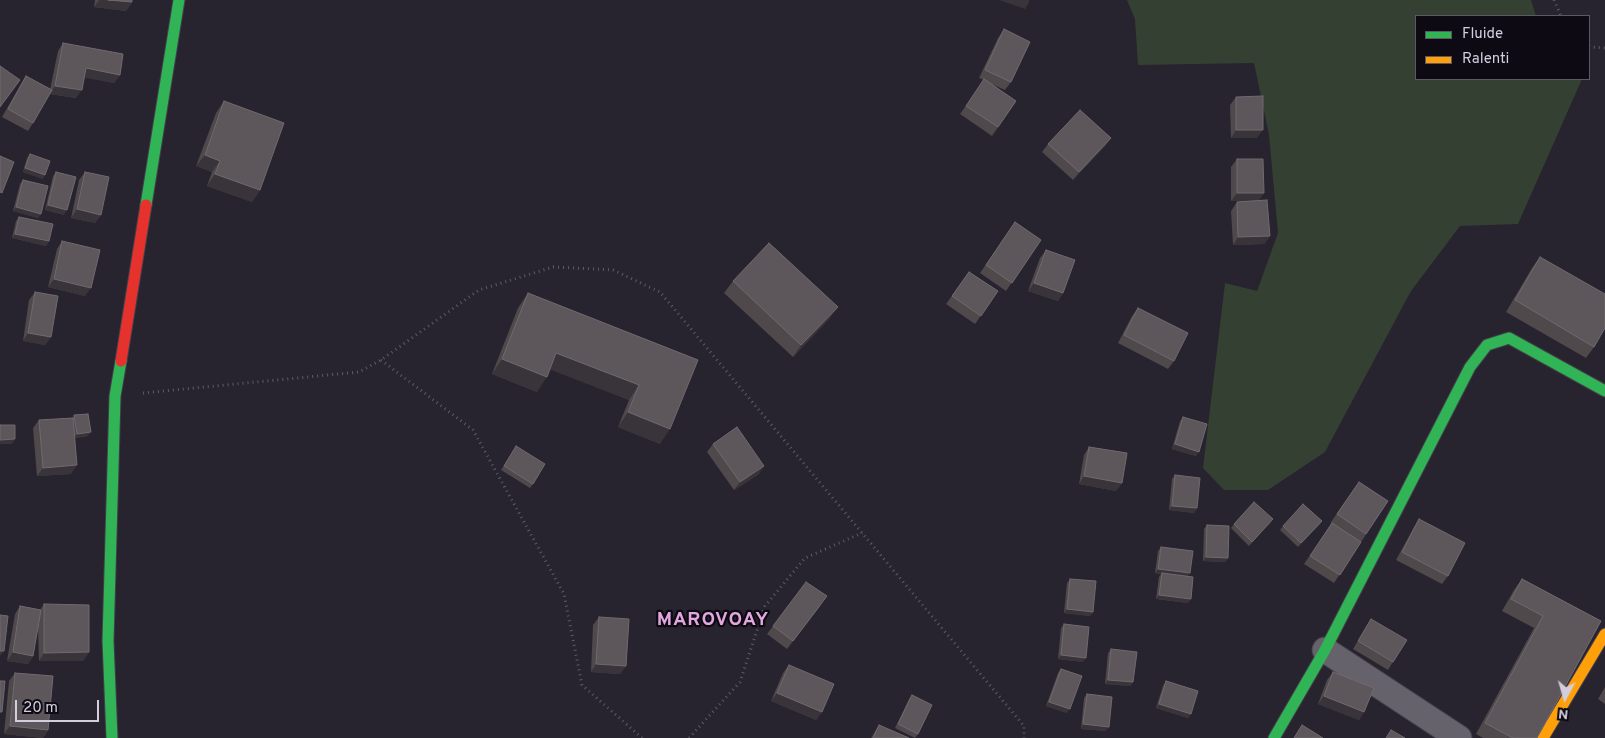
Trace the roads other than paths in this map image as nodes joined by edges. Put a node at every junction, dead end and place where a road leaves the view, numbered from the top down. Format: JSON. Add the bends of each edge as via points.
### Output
{"nodes":[{"id":1,"x":179,"y":0,"type":"edge"},
{"id":2,"x":1605,"y":391,"type":"edge"},
{"id":3,"x":1605,"y":634,"type":"edge"},
{"id":4,"x":1325,"y":650,"type":"junction"},
{"id":5,"x":112,"y":738,"type":"edge"},
{"id":6,"x":1274,"y":738,"type":"edge"},
{"id":7,"x":1459,"y":738,"type":"edge"},
{"id":8,"x":1543,"y":738,"type":"edge"}],
"edges":[{"from":1,"to":5,"type":"street","via":[[115,396],[108,641]]},
{"from":2,"to":4,"type":"street","via":[[1509,338],[1487,345],[1470,368]]},
{"from":3,"to":8,"type":"street"},
{"from":4,"to":6,"type":"street"},
{"from":4,"to":7,"type":"street"}]}
